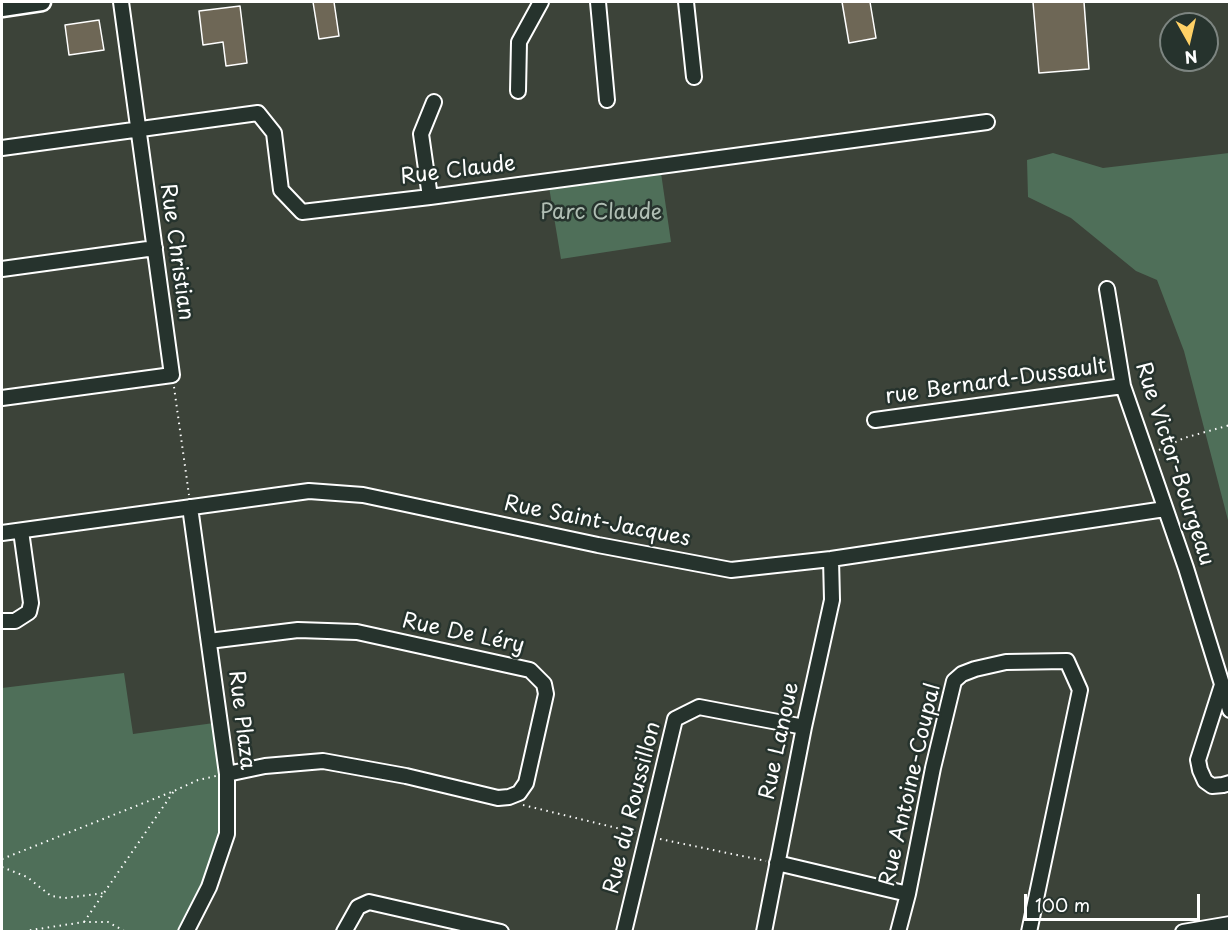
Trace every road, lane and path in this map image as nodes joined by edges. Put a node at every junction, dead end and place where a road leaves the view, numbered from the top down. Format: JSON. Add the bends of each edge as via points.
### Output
{"nodes":[{"id":1,"x":42,"y":2,"type":"edge"},
{"id":2,"x":121,"y":2,"type":"edge"},
{"id":3,"x":541,"y":2,"type":"edge"},
{"id":4,"x":598,"y":2,"type":"edge"},
{"id":5,"x":686,"y":2,"type":"edge"},
{"id":6,"x":2,"y":8,"type":"edge"},
{"id":7,"x":694,"y":77,"type":"dead end"},
{"id":8,"x":518,"y":91,"type":"dead end"},
{"id":9,"x":607,"y":100,"type":"dead end"},
{"id":10,"x":434,"y":102,"type":"dead end"},
{"id":11,"x":987,"y":122,"type":"dead end"},
{"id":12,"x":138,"y":128,"type":"junction"},
{"id":13,"x":2,"y":148,"type":"edge"},
{"id":14,"x":430,"y":197,"type":"junction"},
{"id":15,"x":155,"y":248,"type":"junction"},
{"id":16,"x":2,"y":268,"type":"edge"},
{"id":17,"x":1107,"y":289,"type":"dead end"},
{"id":18,"x":172,"y":375,"type":"junction"},
{"id":19,"x":1123,"y":386,"type":"junction"},
{"id":20,"x":2,"y":398,"type":"edge"},
{"id":21,"x":875,"y":420,"type":"dead end"},
{"id":22,"x":1230,"y":425,"type":"edge"},
{"id":23,"x":1146,"y":457,"type":"junction"},
{"id":24,"x":190,"y":507,"type":"junction"},
{"id":25,"x":1165,"y":508,"type":"junction"},
{"id":26,"x":21,"y":531,"type":"junction"},
{"id":27,"x":2,"y":533,"type":"edge"},
{"id":28,"x":831,"y":559,"type":"junction"},
{"id":29,"x":2,"y":621,"type":"edge"},
{"id":30,"x":209,"y":641,"type":"junction"},
{"id":31,"x":1222,"y":685,"type":"junction"},
{"id":32,"x":1230,"y":710,"type":"edge"},
{"id":33,"x":804,"y":727,"type":"junction"},
{"id":34,"x":227,"y":774,"type":"junction"},
{"id":35,"x":1230,"y":783,"type":"edge"},
{"id":36,"x":174,"y":791,"type":"junction"},
{"id":37,"x":2,"y":859,"type":"edge"},
{"id":38,"x":777,"y":863,"type":"junction"},
{"id":39,"x":2,"y":867,"type":"edge"},
{"id":40,"x":104,"y":893,"type":"junction"},
{"id":41,"x":908,"y":894,"type":"junction"},
{"id":42,"x":84,"y":922,"type":"junction"},
{"id":43,"x":1230,"y":924,"type":"edge"},
{"id":44,"x":18,"y":932,"type":"edge"},
{"id":45,"x":126,"y":932,"type":"edge"},
{"id":46,"x":186,"y":932,"type":"edge"},
{"id":47,"x":344,"y":932,"type":"edge"},
{"id":48,"x":501,"y":932,"type":"edge"},
{"id":49,"x":624,"y":932,"type":"edge"},
{"id":50,"x":764,"y":932,"type":"edge"},
{"id":51,"x":898,"y":932,"type":"edge"},
{"id":52,"x":1029,"y":932,"type":"edge"},
{"id":53,"x":1183,"y":932,"type":"edge"}],
"edges":[{"from":1,"to":6,"type":"main road"},
{"from":2,"to":12,"type":"street","name":"Rue Christian"},
{"from":3,"to":8,"type":"street","via":[[519,42]]},
{"from":4,"to":9,"type":"street"},
{"from":5,"to":7,"type":"street"},
{"from":10,"to":14,"type":"street","via":[[421,134]]},
{"from":11,"to":14,"type":"street","name":"Rue Claude"},
{"from":12,"to":13,"type":"street","name":"Rue Claude"},
{"from":12,"to":14,"type":"street","name":"Rue Claude","via":[[258,113],[274,133],[281,190],[302,212]]},
{"from":12,"to":15,"type":"street","name":"Rue Christian"},
{"from":15,"to":16,"type":"street"},
{"from":15,"to":18,"type":"street","name":"Rue Christian"},
{"from":17,"to":19,"type":"street","name":"Rue Victor-Bourgeau"},
{"from":18,"to":20,"type":"street"},
{"from":18,"to":24,"type":"path"},
{"from":19,"to":21,"type":"street","name":"rue Bernard-Dussault"},
{"from":19,"to":23,"type":"street","name":"Rue Victor-Bourgeau"},
{"from":22,"to":23,"type":"path","via":[[1184,438]]},
{"from":23,"to":25,"type":"street","name":"Rue Victor-Bourgeau"},
{"from":24,"to":26,"type":"street","name":"Rue Saint-Jacques"},
{"from":24,"to":28,"type":"street","name":"Rue Saint-Jacques","via":[[309,491],[352,494],[731,570]]},
{"from":24,"to":30,"type":"street","name":"Rue Plaza"},
{"from":25,"to":28,"type":"street","name":"Rue Saint-Jacques"},
{"from":25,"to":31,"type":"street","name":"Rue Victor-Bourgeau"},
{"from":26,"to":27,"type":"street","name":"Rue Saint-Jacques"},
{"from":26,"to":29,"type":"street","via":[[31,603],[29,612],[15,621]]},
{"from":28,"to":33,"type":"street","name":"Rue Lanoue","via":[[832,600]]},
{"from":30,"to":34,"type":"street","name":"Rue Plaza"},
{"from":30,"to":34,"type":"street","name":"Rue De Léry","via":[[298,630],[357,632],[530,670],[544,684],[546,694],[526,783],[519,793],[508,797],[323,761]]},
{"from":31,"to":32,"type":"street","name":"Rue Victor-Bourgeau"},
{"from":31,"to":35,"type":"street","via":[[1198,760],[1205,781],[1212,786]]},
{"from":33,"to":38,"type":"street","name":"Rue Lanoue"},
{"from":33,"to":49,"type":"street","name":"Rue du Roussillon","via":[[699,707],[675,719]]},
{"from":34,"to":36,"type":"path","via":[[198,780]]},
{"from":34,"to":46,"type":"street","name":"Rue Plaza","via":[[228,834],[209,888]]},
{"from":36,"to":37,"type":"path"},
{"from":36,"to":40,"type":"path"},
{"from":38,"to":41,"type":"street"},
{"from":38,"to":50,"type":"street","name":"Rue Lanoue"},
{"from":39,"to":40,"type":"path","via":[[27,876],[51,896]]},
{"from":40,"to":42,"type":"path"},
{"from":41,"to":51,"type":"street","name":"Rue Antoine-Coupal"},
{"from":41,"to":52,"type":"street","name":"Rue Antoine-Coupal","via":[[954,681],[975,669],[1006,662],[1067,661],[1080,690]]},
{"from":42,"to":44,"type":"path"},
{"from":42,"to":45,"type":"path","via":[[108,922]]},
{"from":43,"to":53,"type":"street"},
{"from":47,"to":48,"type":"street","via":[[358,907],[369,902]]}]}
